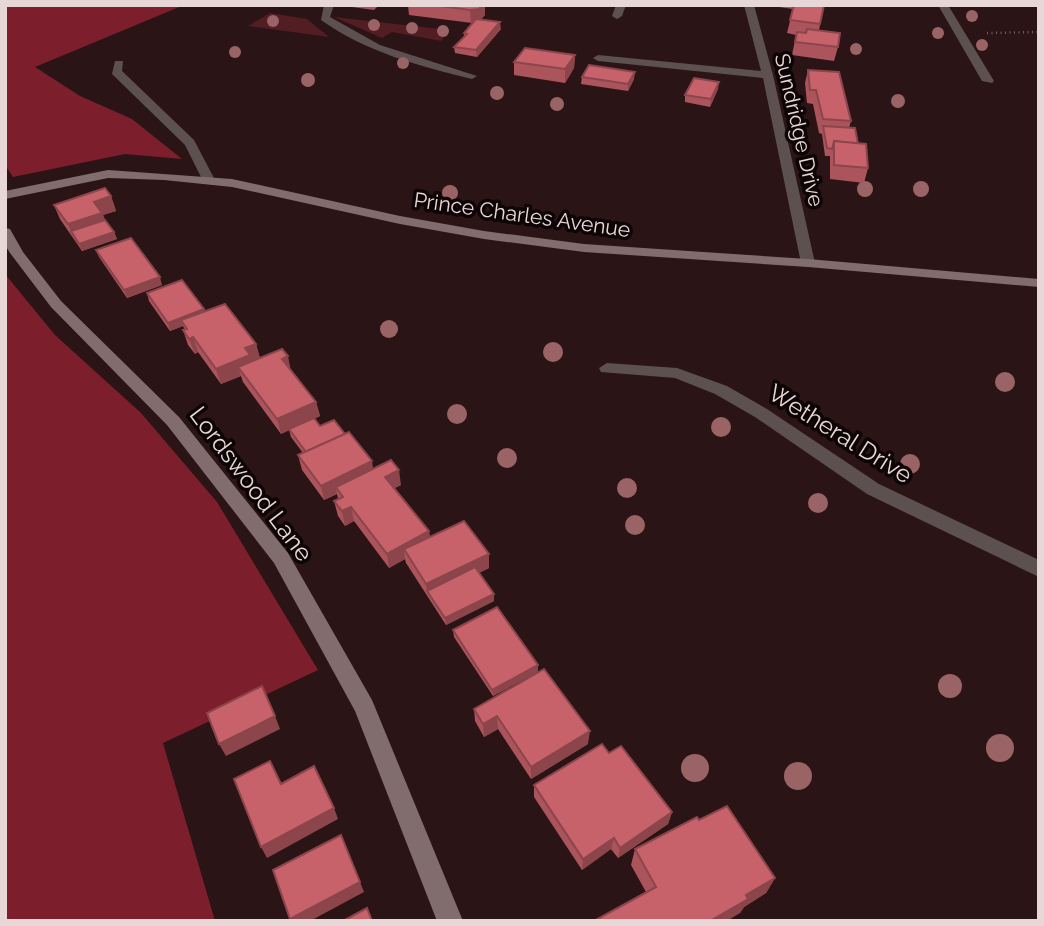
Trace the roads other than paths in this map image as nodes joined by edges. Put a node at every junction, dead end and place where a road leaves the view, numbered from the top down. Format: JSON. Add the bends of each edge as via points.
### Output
{"nodes":[{"id":1,"x":329,"y":5,"type":"edge"},
{"id":2,"x":749,"y":5,"type":"edge"},
{"id":3,"x":943,"y":5,"type":"edge"},
{"id":4,"x":598,"y":58,"type":"dead end"},
{"id":5,"x":119,"y":63,"type":"dead end"},
{"id":6,"x":768,"y":75,"type":"junction"},
{"id":7,"x":472,"y":76,"type":"dead end"},
{"id":8,"x":988,"y":81,"type":"dead end"},
{"id":9,"x":209,"y":180,"type":"junction"},
{"id":10,"x":5,"y":195,"type":"edge"},
{"id":11,"x":5,"y":232,"type":"edge"},
{"id":12,"x":808,"y":263,"type":"junction"},
{"id":13,"x":1039,"y":284,"type":"edge"},
{"id":14,"x":607,"y":368,"type":"dead end"},
{"id":15,"x":1039,"y":569,"type":"edge"},
{"id":16,"x":450,"y":921,"type":"edge"}],
"edges":[{"from":1,"to":7,"type":"street","via":[[325,18],[346,35]]},
{"from":2,"to":6,"type":"street","name":"Sundridge Drive"},
{"from":3,"to":8,"type":"street"},
{"from":4,"to":6,"type":"street"},
{"from":5,"to":9,"type":"street","via":[[116,72],[190,143]]},
{"from":6,"to":12,"type":"street","name":"Sundridge Drive"},
{"from":9,"to":10,"type":"street","name":"Prince Charles Avenue","via":[[108,174]]},
{"from":9,"to":12,"type":"street","name":"Prince Charles Avenue","via":[[484,235],[584,248]]},
{"from":11,"to":16,"type":"street","name":"Lordswood Lane","via":[[56,304],[173,421],[281,558],[364,707]]},
{"from":12,"to":13,"type":"street","name":"Prince Charles Avenue"},
{"from":14,"to":15,"type":"street","name":"Wetheral Drive","via":[[677,373],[721,390],[873,489]]}]}
